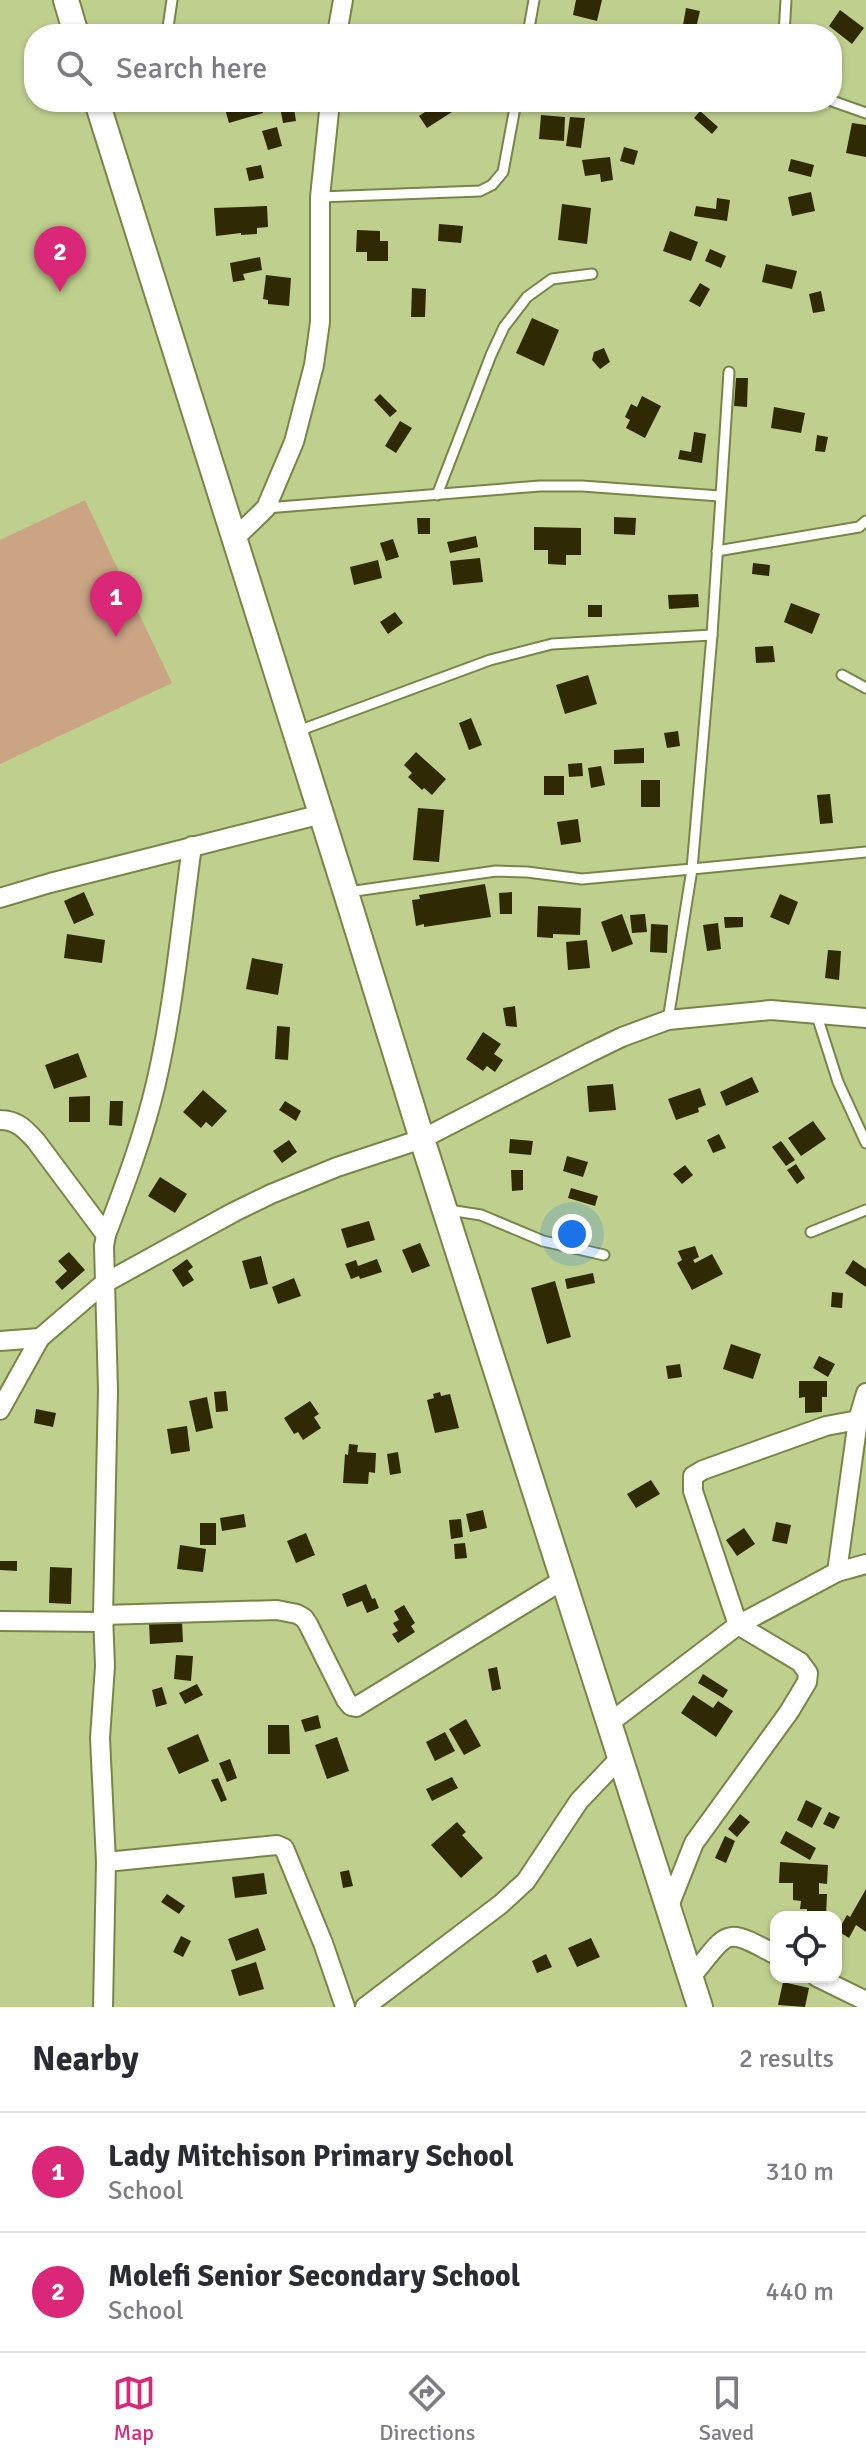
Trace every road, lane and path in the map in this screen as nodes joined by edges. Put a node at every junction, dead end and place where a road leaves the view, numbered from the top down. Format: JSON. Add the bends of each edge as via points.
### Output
{"nodes":[{"id":1,"x":66,"y":0,"type":"edge"},
{"id":2,"x":172,"y":0,"type":"edge"},
{"id":3,"x":343,"y":0,"type":"edge"},
{"id":4,"x":534,"y":0,"type":"edge"},
{"id":5,"x":786,"y":0,"type":"edge"},
{"id":6,"x":73,"y":24,"type":"edge"},
{"id":7,"x":168,"y":24,"type":"edge"},
{"id":8,"x":339,"y":24,"type":"edge"},
{"id":9,"x":530,"y":24,"type":"edge"},
{"id":10,"x":785,"y":24,"type":"edge"},
{"id":11,"x":842,"y":105,"type":"edge"},
{"id":12,"x":100,"y":112,"type":"edge"},
{"id":13,"x":329,"y":112,"type":"edge"},
{"id":14,"x":514,"y":112,"type":"edge"},
{"id":15,"x":866,"y":113,"type":"edge"},
{"id":16,"x":320,"y":197,"type":"junction"},
{"id":17,"x":592,"y":274,"type":"dead end"},
{"id":18,"x":729,"y":372,"type":"dead end"},
{"id":19,"x":437,"y":495,"type":"junction"},
{"id":20,"x":720,"y":496,"type":"junction"},
{"id":21,"x":266,"y":508,"type":"junction"},
{"id":22,"x":866,"y":521,"type":"edge"},
{"id":23,"x":235,"y":538,"type":"junction"},
{"id":24,"x":717,"y":551,"type":"junction"},
{"id":25,"x":712,"y":635,"type":"junction"},
{"id":26,"x":842,"y":675,"type":"dead end"},
{"id":27,"x":866,"y":688,"type":"edge"},
{"id":28,"x":295,"y":733,"type":"junction"},
{"id":29,"x":322,"y":814,"type":"junction"},
{"id":30,"x":192,"y":846,"type":"junction"},
{"id":31,"x":866,"y":852,"type":"edge"},
{"id":32,"x":692,"y":869,"type":"junction"},
{"id":33,"x":346,"y":893,"type":"junction"},
{"id":34,"x":0,"y":898,"type":"edge"},
{"id":35,"x":816,"y":1013,"type":"junction"},
{"id":36,"x":866,"y":1018,"type":"edge"},
{"id":37,"x":668,"y":1020,"type":"junction"},
{"id":38,"x":0,"y":1120,"type":"edge"},
{"id":39,"x":422,"y":1139,"type":"junction"},
{"id":40,"x":866,"y":1143,"type":"edge"},
{"id":41,"x":445,"y":1210,"type":"junction"},
{"id":42,"x":866,"y":1210,"type":"edge"},
{"id":43,"x":811,"y":1232,"type":"dead end"},
{"id":44,"x":106,"y":1235,"type":"junction"},
{"id":45,"x":604,"y":1255,"type":"dead end"},
{"id":46,"x":103,"y":1284,"type":"junction"},
{"id":47,"x":40,"y":1338,"type":"junction"},
{"id":48,"x":0,"y":1341,"type":"edge"},
{"id":49,"x":866,"y":1395,"type":"edge"},
{"id":50,"x":0,"y":1410,"type":"edge"},
{"id":51,"x":858,"y":1420,"type":"junction"},
{"id":52,"x":866,"y":1564,"type":"edge"},
{"id":53,"x":837,"y":1572,"type":"junction"},
{"id":54,"x":563,"y":1580,"type":"junction"},
{"id":55,"x":104,"y":1619,"type":"junction"},
{"id":56,"x":0,"y":1621,"type":"edge"},
{"id":57,"x":738,"y":1625,"type":"junction"},
{"id":58,"x":608,"y":1724,"type":"junction"},
{"id":59,"x":620,"y":1758,"type":"junction"},
{"id":60,"x":106,"y":1862,"type":"junction"},
{"id":61,"x":669,"y":1906,"type":"junction"},
{"id":62,"x":770,"y":1952,"type":"edge"},
{"id":63,"x":691,"y":1977,"type":"junction"},
{"id":64,"x":829,"y":1983,"type":"edge"},
{"id":65,"x":866,"y":2001,"type":"edge"},
{"id":66,"x":103,"y":2007,"type":"edge"},
{"id":67,"x":345,"y":2007,"type":"edge"},
{"id":68,"x":365,"y":2007,"type":"edge"},
{"id":69,"x":700,"y":2007,"type":"edge"}],
"edges":[{"from":1,"to":6,"type":"main road"},
{"from":2,"to":7,"type":"lane"},
{"from":3,"to":8,"type":"street"},
{"from":4,"to":9,"type":"lane"},
{"from":5,"to":10,"type":"lane"},
{"from":11,"to":15,"type":"lane"},
{"from":12,"to":23,"type":"main road"},
{"from":13,"to":16,"type":"street"},
{"from":14,"to":16,"type":"lane","via":[[503,172],[480,191]]},
{"from":16,"to":21,"type":"street","via":[[320,322],[314,365],[294,442]]},
{"from":17,"to":19,"type":"lane","via":[[552,279],[527,297],[504,327]]},
{"from":18,"to":20,"type":"lane"},
{"from":19,"to":20,"type":"lane","via":[[582,486]]},
{"from":19,"to":21,"type":"lane"},
{"from":20,"to":24,"type":"lane"},
{"from":21,"to":23,"type":"street"},
{"from":22,"to":24,"type":"lane","via":[[859,527]]},
{"from":23,"to":28,"type":"main road"},
{"from":24,"to":25,"type":"lane"},
{"from":25,"to":28,"type":"lane","via":[[552,644],[490,660]]},
{"from":25,"to":32,"type":"lane"},
{"from":26,"to":27,"type":"lane"},
{"from":28,"to":29,"type":"main road"},
{"from":29,"to":30,"type":"street"},
{"from":29,"to":33,"type":"main road"},
{"from":30,"to":34,"type":"street"},
{"from":30,"to":44,"type":"street","via":[[156,1085]]},
{"from":31,"to":32,"type":"lane"},
{"from":32,"to":33,"type":"lane","via":[[582,879],[496,871]]},
{"from":32,"to":37,"type":"lane"},
{"from":33,"to":39,"type":"main road"},
{"from":35,"to":36,"type":"street"},
{"from":35,"to":37,"type":"street","via":[[753,1010]]},
{"from":35,"to":40,"type":"lane","via":[[838,1082]]},
{"from":37,"to":39,"type":"street","via":[[591,1052]]},
{"from":38,"to":44,"type":"street","via":[[15,1122],[29,1133]]},
{"from":39,"to":41,"type":"main road"},
{"from":39,"to":46,"type":"street","via":[[271,1194]]},
{"from":41,"to":45,"type":"lane","via":[[481,1215],[543,1241]]},
{"from":41,"to":54,"type":"main road"},
{"from":42,"to":43,"type":"lane"},
{"from":44,"to":46,"type":"street"},
{"from":46,"to":47,"type":"street"},
{"from":46,"to":55,"type":"street","via":[[108,1390]]},
{"from":47,"to":48,"type":"street"},
{"from":47,"to":50,"type":"street"},
{"from":49,"to":51,"type":"street"},
{"from":51,"to":53,"type":"street"},
{"from":51,"to":57,"type":"street","via":[[826,1426],[693,1476],[693,1491]]},
{"from":52,"to":53,"type":"street"},
{"from":53,"to":57,"type":"street"},
{"from":54,"to":55,"type":"street","via":[[356,1707],[346,1700],[308,1624],[297,1614],[236,1610]]},
{"from":54,"to":58,"type":"main road"},
{"from":55,"to":56,"type":"street"},
{"from":55,"to":60,"type":"street","via":[[100,1738]]},
{"from":57,"to":58,"type":"street"},
{"from":57,"to":61,"type":"street","via":[[800,1662],[807,1682],[694,1843]]},
{"from":58,"to":59,"type":"main road"},
{"from":59,"to":61,"type":"main road"},
{"from":59,"to":68,"type":"street","via":[[579,1801],[526,1881]]},
{"from":60,"to":66,"type":"street"},
{"from":60,"to":67,"type":"street","via":[[284,1848]]},
{"from":61,"to":63,"type":"main road"},
{"from":62,"to":63,"type":"street","via":[[731,1936]]},
{"from":63,"to":69,"type":"main road"},
{"from":64,"to":65,"type":"street"}]}
